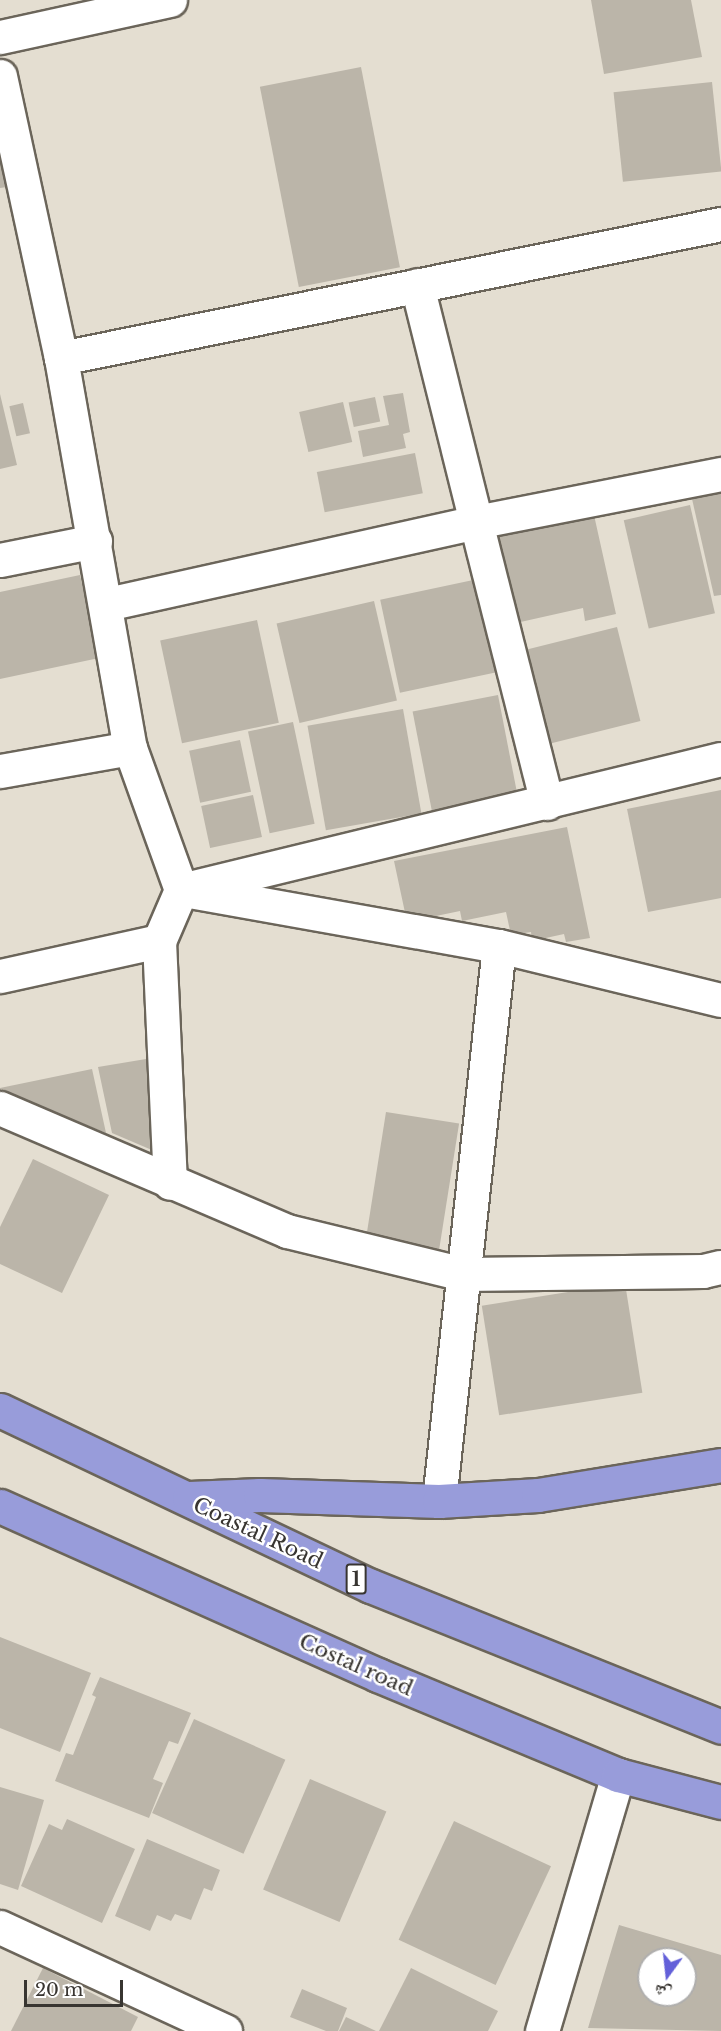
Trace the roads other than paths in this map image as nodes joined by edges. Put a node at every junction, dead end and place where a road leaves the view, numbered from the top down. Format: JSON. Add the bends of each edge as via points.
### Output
{"nodes":[{"id":1,"x":170,"y":0,"type":"edge"},
{"id":2,"x":0,"y":37,"type":"edge"},
{"id":3,"x":0,"y":76,"type":"edge"},
{"id":4,"x":721,"y":224,"type":"edge"},
{"id":5,"x":417,"y":285,"type":"junction"},
{"id":6,"x":61,"y":358,"type":"junction"},
{"id":7,"x":721,"y":474,"type":"edge"},
{"id":8,"x":476,"y":522,"type":"junction"},
{"id":9,"x":95,"y":541,"type":"junction"},
{"id":10,"x":0,"y":560,"type":"edge"},
{"id":11,"x":107,"y":604,"type":"junction"},
{"id":12,"x":130,"y":748,"type":"junction"},
{"id":13,"x":721,"y":759,"type":"edge"},
{"id":14,"x":0,"y":771,"type":"edge"},
{"id":15,"x":547,"y":803,"type":"junction"},
{"id":16,"x":181,"y":890,"type":"junction"},
{"id":17,"x":159,"y":942,"type":"junction"},
{"id":18,"x":499,"y":946,"type":"junction"},
{"id":19,"x":0,"y":976,"type":"edge"},
{"id":20,"x":721,"y":1000,"type":"edge"},
{"id":21,"x":0,"y":1108,"type":"edge"},
{"id":22,"x":170,"y":1183,"type":"junction"},
{"id":23,"x":721,"y":1267,"type":"edge"},
{"id":24,"x":464,"y":1274,"type":"junction"},
{"id":25,"x":0,"y":1410,"type":"edge"},
{"id":26,"x":721,"y":1465,"type":"edge"},
{"id":27,"x":184,"y":1498,"type":"junction"},
{"id":28,"x":439,"y":1501,"type":"junction"},
{"id":29,"x":0,"y":1506,"type":"edge"},
{"id":30,"x":721,"y":1727,"type":"edge"},
{"id":31,"x":618,"y":1775,"type":"junction"},
{"id":32,"x":721,"y":1802,"type":"edge"},
{"id":33,"x":0,"y":1927,"type":"edge"},
{"id":34,"x":225,"y":2031,"type":"edge"},
{"id":35,"x":542,"y":2031,"type":"edge"}],
"edges":[{"from":1,"to":2,"type":"street"},
{"from":3,"to":6,"type":"street"},
{"from":4,"to":5,"type":"street"},
{"from":5,"to":6,"type":"street"},
{"from":5,"to":8,"type":"street"},
{"from":6,"to":9,"type":"street"},
{"from":7,"to":8,"type":"street"},
{"from":8,"to":11,"type":"street"},
{"from":8,"to":15,"type":"street"},
{"from":9,"to":10,"type":"street"},
{"from":9,"to":11,"type":"street"},
{"from":11,"to":12,"type":"street"},
{"from":12,"to":14,"type":"street"},
{"from":12,"to":16,"type":"street"},
{"from":13,"to":15,"type":"street"},
{"from":15,"to":16,"type":"street"},
{"from":16,"to":17,"type":"street"},
{"from":16,"to":18,"type":"street"},
{"from":17,"to":19,"type":"street"},
{"from":17,"to":22,"type":"street"},
{"from":18,"to":20,"type":"street"},
{"from":18,"to":24,"type":"street"},
{"from":21,"to":22,"type":"street"},
{"from":22,"to":24,"type":"street","via":[[287,1232]]},
{"from":23,"to":24,"type":"street","via":[[703,1271]]},
{"from":24,"to":28,"type":"street"},
{"from":25,"to":27,"type":"highway","name":"Coastal Road","number":"1"},
{"from":26,"to":28,"type":"highway","via":[[538,1495]]},
{"from":27,"to":28,"type":"highway","via":[[260,1494]]},
{"from":27,"to":30,"type":"highway","name":"Coastal Road","number":"1","via":[[371,1586]]},
{"from":29,"to":31,"type":"highway","name":"Costal road","via":[[378,1675]]},
{"from":31,"to":32,"type":"highway","name":"Costal road"},
{"from":31,"to":35,"type":"street"},
{"from":33,"to":34,"type":"street"}]}
